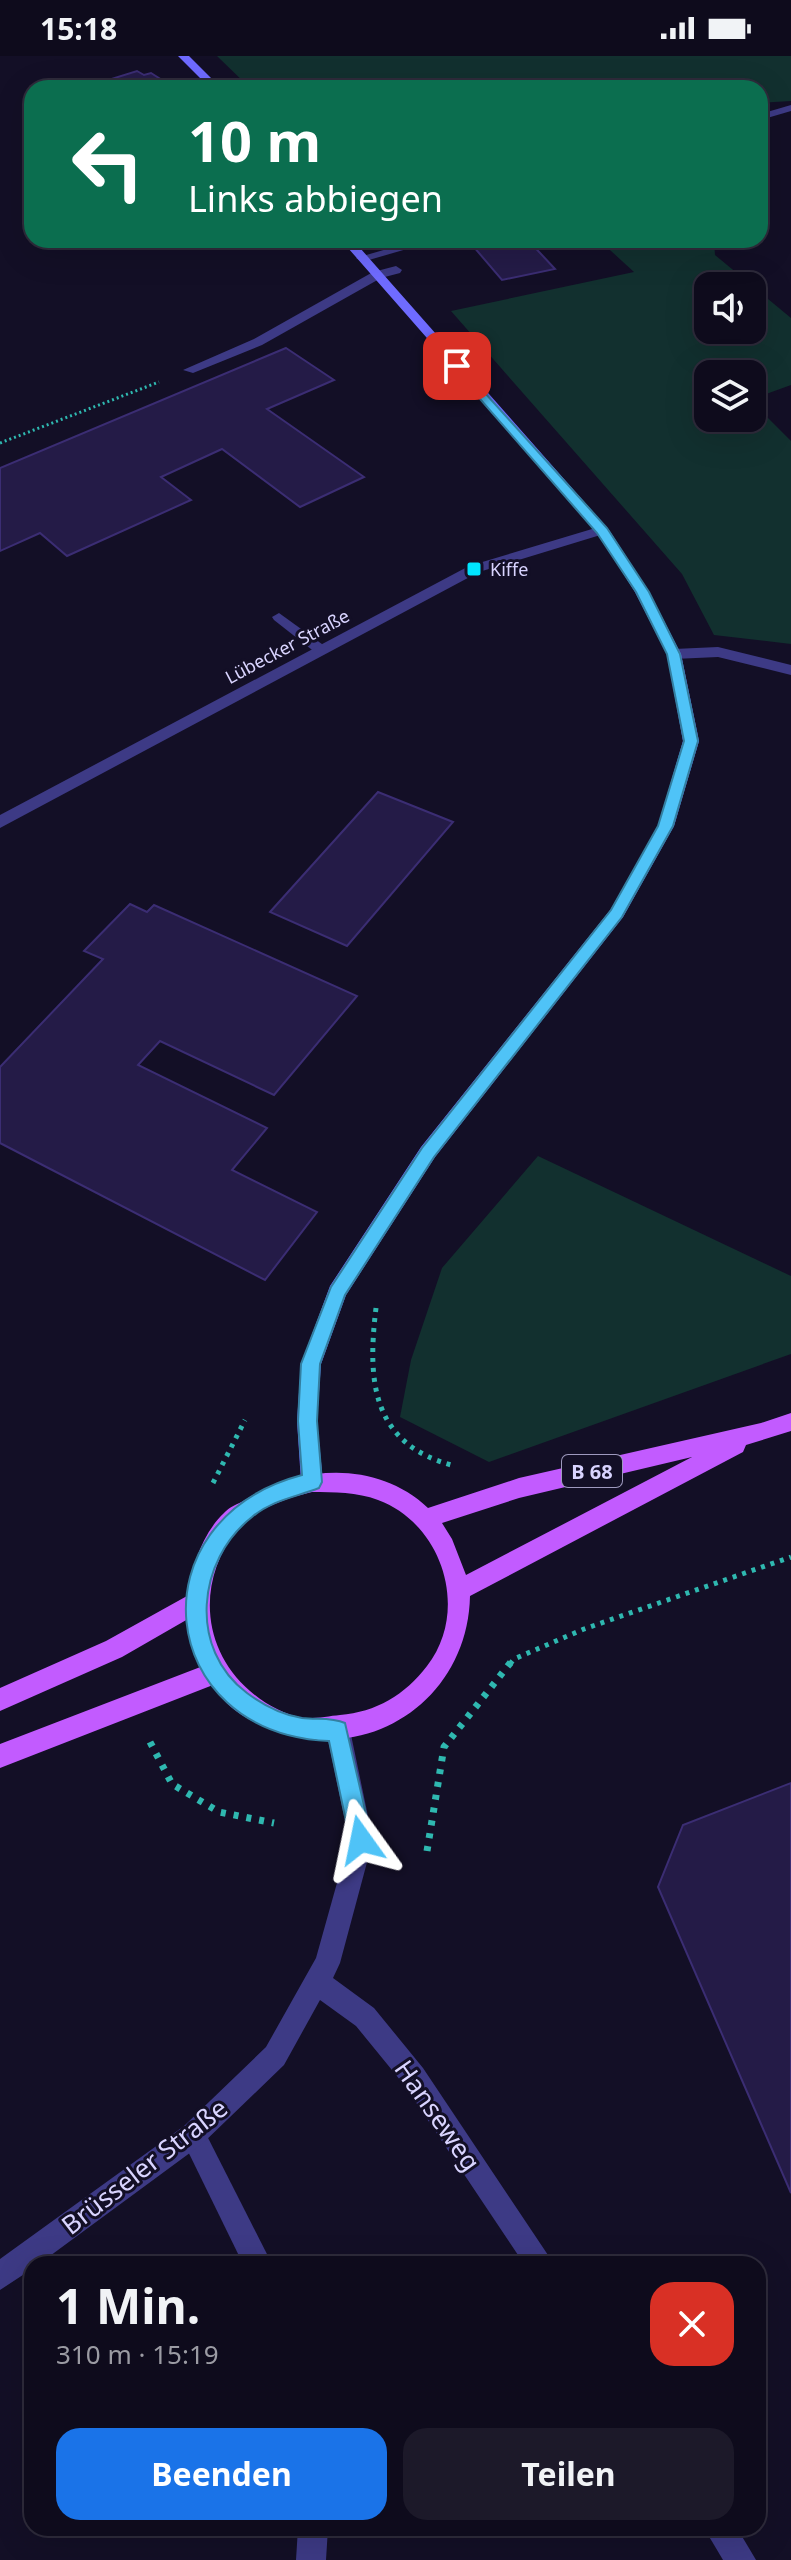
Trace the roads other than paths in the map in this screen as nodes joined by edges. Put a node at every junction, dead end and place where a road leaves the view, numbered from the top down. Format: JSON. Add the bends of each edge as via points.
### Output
{"nodes":[{"id":1,"x":183,"y":56,"type":"edge"},
{"id":2,"x":208,"y":80,"type":"edge"},
{"id":3,"x":791,"y":108,"type":"edge"},
{"id":4,"x":768,"y":115,"type":"edge"},
{"id":5,"x":354,"y":248,"type":"edge"},
{"id":6,"x":401,"y":248,"type":"edge"},
{"id":7,"x":362,"y":258,"type":"junction"},
{"id":8,"x":396,"y":270,"type":"dead end"},
{"id":9,"x":377,"y":275,"type":"junction"},
{"id":10,"x":189,"y":370,"type":"road end"},
{"id":11,"x":602,"y":530,"type":"junction"},
{"id":12,"x":279,"y":617,"type":"dead end"},
{"id":13,"x":321,"y":650,"type":"junction"},
{"id":14,"x":674,"y":654,"type":"junction"},
{"id":15,"x":791,"y":670,"type":"edge"},
{"id":16,"x":0,"y":822,"type":"edge"},
{"id":17,"x":791,"y":1422,"type":"edge"},
{"id":18,"x":761,"y":1432,"type":"junction"},
{"id":19,"x":312,"y":1482,"type":"junction"},
{"id":20,"x":425,"y":1519,"type":"junction"},
{"id":21,"x":460,"y":1590,"type":"junction"},
{"id":22,"x":195,"y":1603,"type":"junction"},
{"id":23,"x":214,"y":1673,"type":"junction"},
{"id":24,"x":0,"y":1700,"type":"edge"},
{"id":25,"x":338,"y":1730,"type":"junction"},
{"id":26,"x":0,"y":1756,"type":"edge"},
{"id":27,"x":317,"y":1982,"type":"junction"},
{"id":28,"x":193,"y":2135,"type":"junction"},
{"id":29,"x":27,"y":2256,"type":"edge"},
{"id":30,"x":254,"y":2256,"type":"edge"},
{"id":31,"x":535,"y":2256,"type":"edge"},
{"id":32,"x":24,"y":2258,"type":"edge"},
{"id":33,"x":0,"y":2276,"type":"edge"},
{"id":34,"x":312,"y":2536,"type":"edge"},
{"id":35,"x":724,"y":2536,"type":"edge"},
{"id":36,"x":311,"y":2560,"type":"edge"},
{"id":37,"x":741,"y":2560,"type":"edge"}],
"edges":[{"from":1,"to":2,"type":"street"},
{"from":3,"to":4,"type":"street"},
{"from":5,"to":7,"type":"street"},
{"from":6,"to":7,"type":"street"},
{"from":7,"to":9,"type":"street"},
{"from":8,"to":9,"type":"street"},
{"from":9,"to":10,"type":"street","via":[[258,342]]},
{"from":9,"to":11,"type":"street"},
{"from":11,"to":13,"type":"street","name":"Lübecker Straße","via":[[474,569]]},
{"from":11,"to":14,"type":"street"},
{"from":12,"to":13,"type":"street"},
{"from":13,"to":16,"type":"street","name":"Lübecker Straße"},
{"from":14,"to":15,"type":"street","via":[[718,652]]},
{"from":14,"to":19,"type":"street","via":[[691,741],[666,826],[617,913],[428,1152],[337,1292],[311,1364],[307,1421]]},
{"from":17,"to":18,"type":"main road","number":"B 68"},
{"from":18,"to":20,"type":"main road","number":"B 68","via":[[519,1488]]},
{"from":18,"to":21,"type":"main road","number":"B 68"},
{"from":19,"to":20,"type":"main road","via":[[353,1482],[392,1495]]},
{"from":19,"to":22,"type":"main road","via":[[276,1491],[245,1510],[220,1535],[202,1568]]},
{"from":20,"to":21,"type":"main road","via":[[448,1551]]},
{"from":21,"to":25,"type":"main road","via":[[457,1629],[442,1666],[416,1698],[379,1719]]},
{"from":22,"to":23,"type":"main road","via":[[199,1640]]},
{"from":22,"to":24,"type":"main road","via":[[114,1649]]},
{"from":23,"to":25,"type":"main road","via":[[237,1699],[267,1718],[301,1729]]},
{"from":23,"to":26,"type":"main road"},
{"from":25,"to":27,"type":"street","name":"Brüsseler Straße","via":[[361,1840]]},
{"from":27,"to":28,"type":"street","name":"Brüsseler Straße","via":[[275,2056]]},
{"from":27,"to":31,"type":"street","name":"Hanseweg","via":[[365,2017],[414,2077]]},
{"from":28,"to":29,"type":"street","name":"Brüsseler Straße"},
{"from":28,"to":30,"type":"street"},
{"from":32,"to":33,"type":"street","name":"Brüsseler Straße"},
{"from":34,"to":36,"type":"street"},
{"from":35,"to":37,"type":"street"}]}
